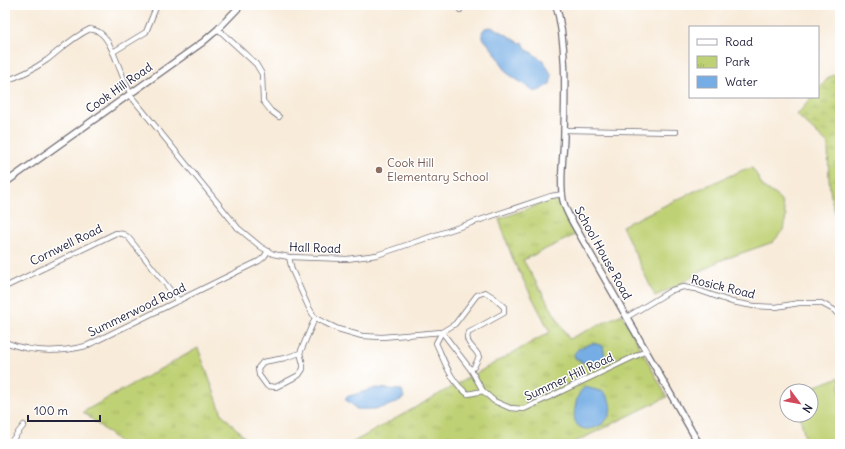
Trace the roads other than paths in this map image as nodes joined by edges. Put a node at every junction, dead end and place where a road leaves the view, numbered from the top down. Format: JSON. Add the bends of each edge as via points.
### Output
{"nodes":[{"id":1,"x":157,"y":5,"type":"edge"},
{"id":2,"x":241,"y":5,"type":"edge"},
{"id":3,"x":556,"y":5,"type":"edge"},
{"id":4,"x":218,"y":29,"type":"junction"},
{"id":5,"x":113,"y":52,"type":"junction"},
{"id":6,"x":5,"y":81,"type":"edge"},
{"id":7,"x":130,"y":94,"type":"junction"},
{"id":8,"x":279,"y":117,"type":"dead end"},
{"id":9,"x":564,"y":130,"type":"junction"},
{"id":10,"x":676,"y":132,"type":"dead end"},
{"id":11,"x":5,"y":183,"type":"edge"},
{"id":12,"x":562,"y":194,"type":"junction"},
{"id":13,"x":268,"y":251,"type":"junction"},
{"id":14,"x":289,"y":257,"type":"junction"},
{"id":15,"x":5,"y":287,"type":"edge"},
{"id":16,"x":179,"y":301,"type":"junction"},
{"id":17,"x":627,"y":317,"type":"junction"},
{"id":18,"x":840,"y":317,"type":"edge"},
{"id":19,"x":314,"y":318,"type":"junction"},
{"id":20,"x":442,"y":332,"type":"junction"},
{"id":21,"x":5,"y":342,"type":"edge"},
{"id":22,"x":646,"y":351,"type":"junction"},
{"id":23,"x":300,"y":353,"type":"junction"},
{"id":24,"x":471,"y":370,"type":"junction"},
{"id":25,"x":483,"y":390,"type":"junction"},
{"id":26,"x":24,"y":424,"type":"dead end"},
{"id":27,"x":9,"y":444,"type":"edge"},
{"id":28,"x":699,"y":444,"type":"edge"}],
"edges":[{"from":1,"to":5,"type":"street","via":[[146,32]]},
{"from":2,"to":4,"type":"street","name":"Cook Hill Road"},
{"from":3,"to":9,"type":"street","name":"School House Road","via":[[562,40]]},
{"from":4,"to":7,"type":"street","name":"Cook Hill Road","via":[[196,48]]},
{"from":4,"to":8,"type":"street","via":[[256,64],[262,74],[263,101]]},
{"from":5,"to":6,"type":"street","name":"Hall Road","via":[[108,40],[100,32],[90,29],[77,35],[42,62]]},
{"from":5,"to":7,"type":"street","name":"Hall Road"},
{"from":7,"to":11,"type":"street","name":"Cook Hill Road"},
{"from":7,"to":13,"type":"street","name":"Hall Road","via":[[238,228]]},
{"from":9,"to":10,"type":"street"},
{"from":9,"to":12,"type":"street","name":"School House Road"},
{"from":12,"to":14,"type":"street","name":"Hall Road","via":[[377,254],[348,259]]},
{"from":12,"to":17,"type":"street","name":"School House Road","via":[[573,223]]},
{"from":13,"to":14,"type":"street","name":"Hall Road"},
{"from":13,"to":16,"type":"street","name":"Summerwood Road","via":[[259,261]]},
{"from":14,"to":19,"type":"street"},
{"from":15,"to":16,"type":"street","name":"Cornwell Road","via":[[116,233],[128,237]]},
{"from":16,"to":21,"type":"street","name":"Summerwood Road","via":[[79,348],[42,351]]},
{"from":17,"to":18,"type":"street","name":"Rosick Road","via":[[672,290],[683,287],[754,306],[821,303],[834,310]]},
{"from":17,"to":22,"type":"street","name":"School House Road"},
{"from":19,"to":20,"type":"street","via":[[362,336]]},
{"from":19,"to":23,"type":"street"},
{"from":20,"to":24,"type":"street","name":"Summer Hill Road"},
{"from":20,"to":24,"type":"street","via":[[455,324],[477,295],[485,292],[504,307],[504,313],[499,317],[468,333],[468,343],[479,357]]},
{"from":20,"to":25,"type":"street","via":[[436,343],[447,368],[462,390],[468,394]]},
{"from":22,"to":25,"type":"street","name":"Summer Hill Road","via":[[524,409],[510,408],[494,401]]},
{"from":22,"to":28,"type":"street","name":"School House Road"},
{"from":23,"to":23,"type":"street","via":[[263,362],[258,368],[266,386],[276,387],[299,375],[303,369]]},
{"from":24,"to":25,"type":"street","name":"Summer Hill Road"},
{"from":26,"to":27,"type":"street"}]}
